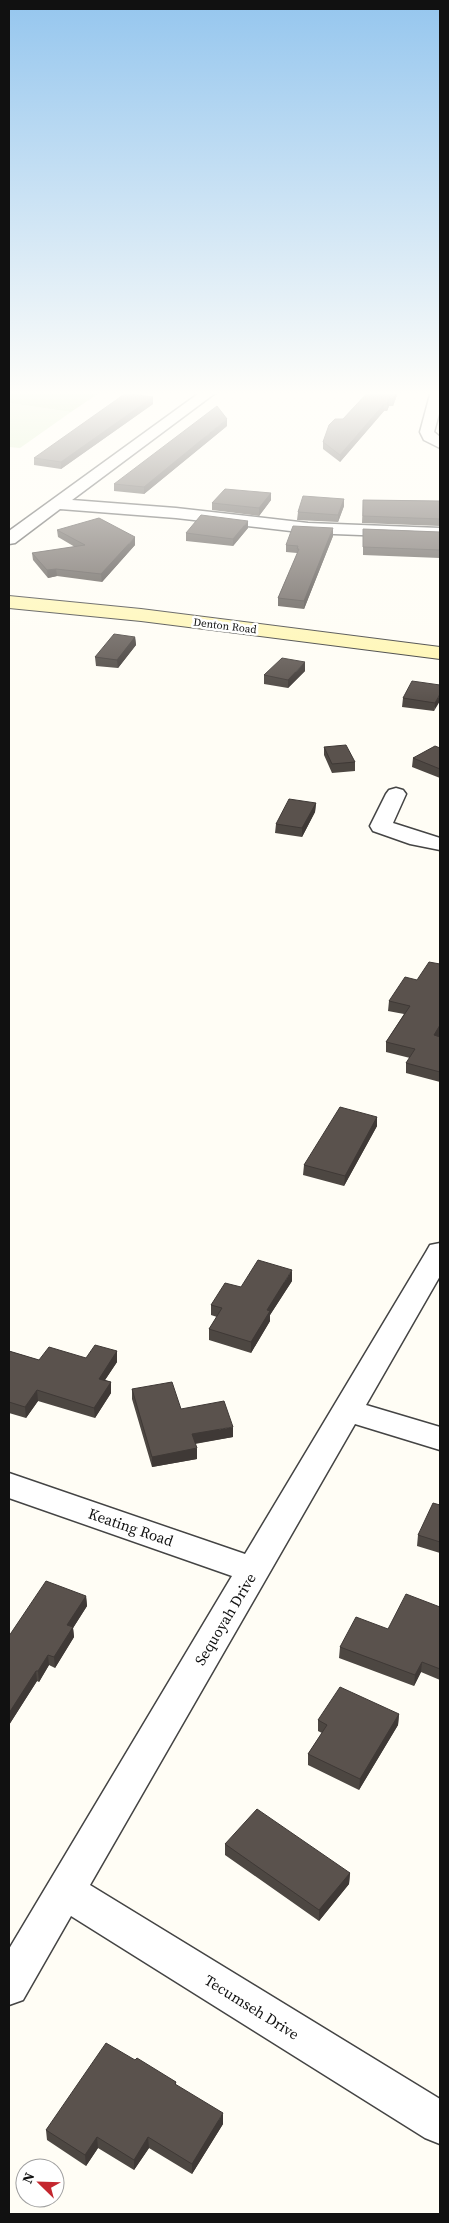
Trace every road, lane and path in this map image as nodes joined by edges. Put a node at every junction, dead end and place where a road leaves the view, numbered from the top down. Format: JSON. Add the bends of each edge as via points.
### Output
{"nodes":[{"id":1,"x":69,"y":495,"type":"edge"},
{"id":2,"x":56,"y":504,"type":"junction"},
{"id":3,"x":440,"y":533,"type":"edge"},
{"id":4,"x":9,"y":539,"type":"edge"},
{"id":5,"x":9,"y":602,"type":"edge"},
{"id":6,"x":440,"y":653,"type":"edge"},
{"id":7,"x":396,"y":794,"type":"dead end"},
{"id":8,"x":440,"y":844,"type":"edge"},
{"id":9,"x":440,"y":1252,"type":"edge"},
{"id":10,"x":348,"y":1410,"type":"junction"},
{"id":11,"x":440,"y":1439,"type":"edge"},
{"id":12,"x":9,"y":1485,"type":"edge"},
{"id":13,"x":254,"y":1570,"type":"junction"},
{"id":14,"x":65,"y":1891,"type":"junction"},
{"id":15,"x":9,"y":1986,"type":"edge"},
{"id":16,"x":440,"y":2123,"type":"edge"}],
"edges":[{"from":1,"to":2,"type":"street"},
{"from":2,"to":3,"type":"street","via":[[308,528]]},
{"from":2,"to":4,"type":"street"},
{"from":5,"to":6,"type":"street","name":"Denton Road","via":[[141,615]]},
{"from":7,"to":8,"type":"street","via":[[381,826]]},
{"from":9,"to":10,"type":"street","name":"Sequoyah Drive"},
{"from":10,"to":11,"type":"street"},
{"from":10,"to":13,"type":"street","name":"Sequoyah Drive"},
{"from":12,"to":13,"type":"street","name":"Keating Road"},
{"from":13,"to":14,"type":"street","name":"Sequoyah Drive"},
{"from":14,"to":15,"type":"street","name":"Sequoyah Drive"},
{"from":14,"to":16,"type":"street","name":"Tecumseh Drive"}]}
